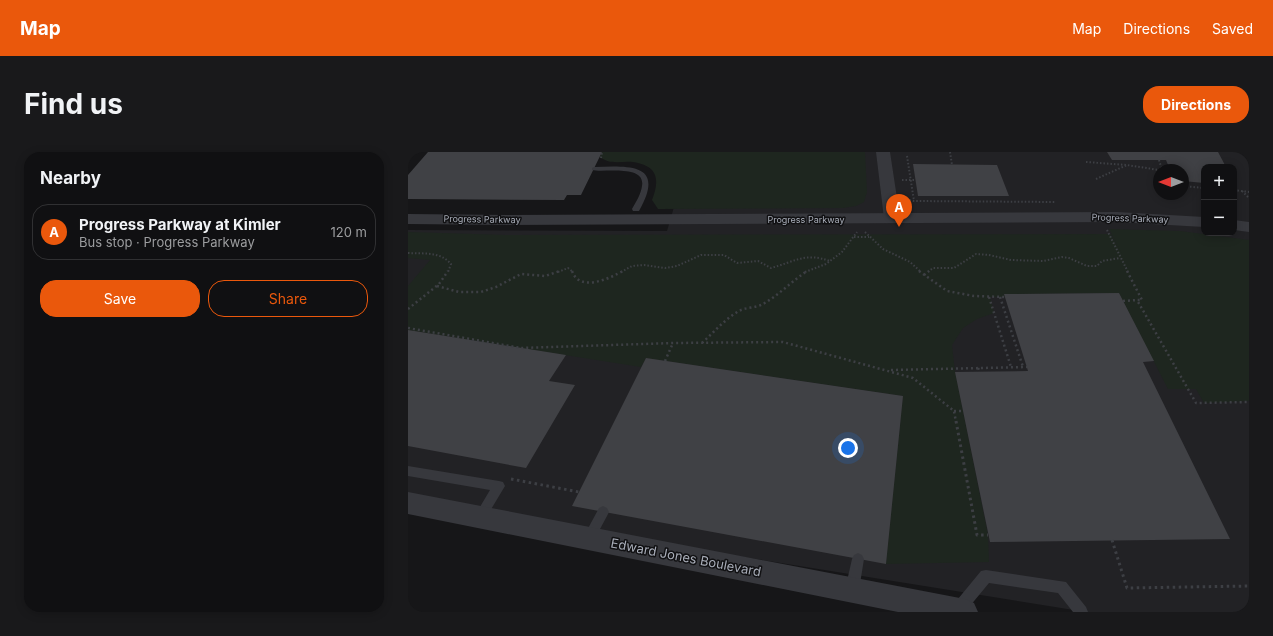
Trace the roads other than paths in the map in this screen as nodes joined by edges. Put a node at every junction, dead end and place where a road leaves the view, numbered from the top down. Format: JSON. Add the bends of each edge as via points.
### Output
{"nodes":[{"id":1,"x":883,"y":152,"type":"edge"},
{"id":2,"x":594,"y":169,"type":"dead end"},
{"id":3,"x":636,"y":209,"type":"dead end"},
{"id":4,"x":892,"y":218,"type":"junction"},
{"id":5,"x":408,"y":219,"type":"edge"},
{"id":6,"x":1201,"y":222,"type":"edge"},
{"id":7,"x":1237,"y":225,"type":"edge"},
{"id":8,"x":1249,"y":227,"type":"edge"},
{"id":9,"x":408,"y":471,"type":"edge"},
{"id":10,"x":408,"y":503,"type":"edge"},
{"id":11,"x":603,"y":512,"type":"dead end"},
{"id":12,"x":480,"y":517,"type":"junction"},
{"id":13,"x":589,"y":538,"type":"junction"},
{"id":14,"x":858,"y":559,"type":"dead end"},
{"id":15,"x":852,"y":590,"type":"junction"},
{"id":16,"x":961,"y":611,"type":"edge"},
{"id":17,"x":1081,"y":612,"type":"edge"}],
"edges":[{"from":1,"to":4,"type":"street"},
{"from":2,"to":3,"type":"lane","via":[[625,169],[640,173],[646,185]]},
{"from":4,"to":5,"type":"street","name":"Progress Parkway"},
{"from":4,"to":6,"type":"street","name":"Progress Parkway","via":[[1100,217]]},
{"from":7,"to":8,"type":"street"},
{"from":9,"to":12,"type":"lane","via":[[499,486]]},
{"from":10,"to":12,"type":"street","name":"Edward Jones Boulevard"},
{"from":11,"to":13,"type":"lane"},
{"from":12,"to":13,"type":"street","name":"Edward Jones Boulevard"},
{"from":13,"to":15,"type":"street","name":"Edward Jones Boulevard"},
{"from":14,"to":15,"type":"lane"},
{"from":15,"to":16,"type":"street","name":"Edward Jones Boulevard"},
{"from":16,"to":17,"type":"lane","via":[[986,576],[1061,586]]}]}
